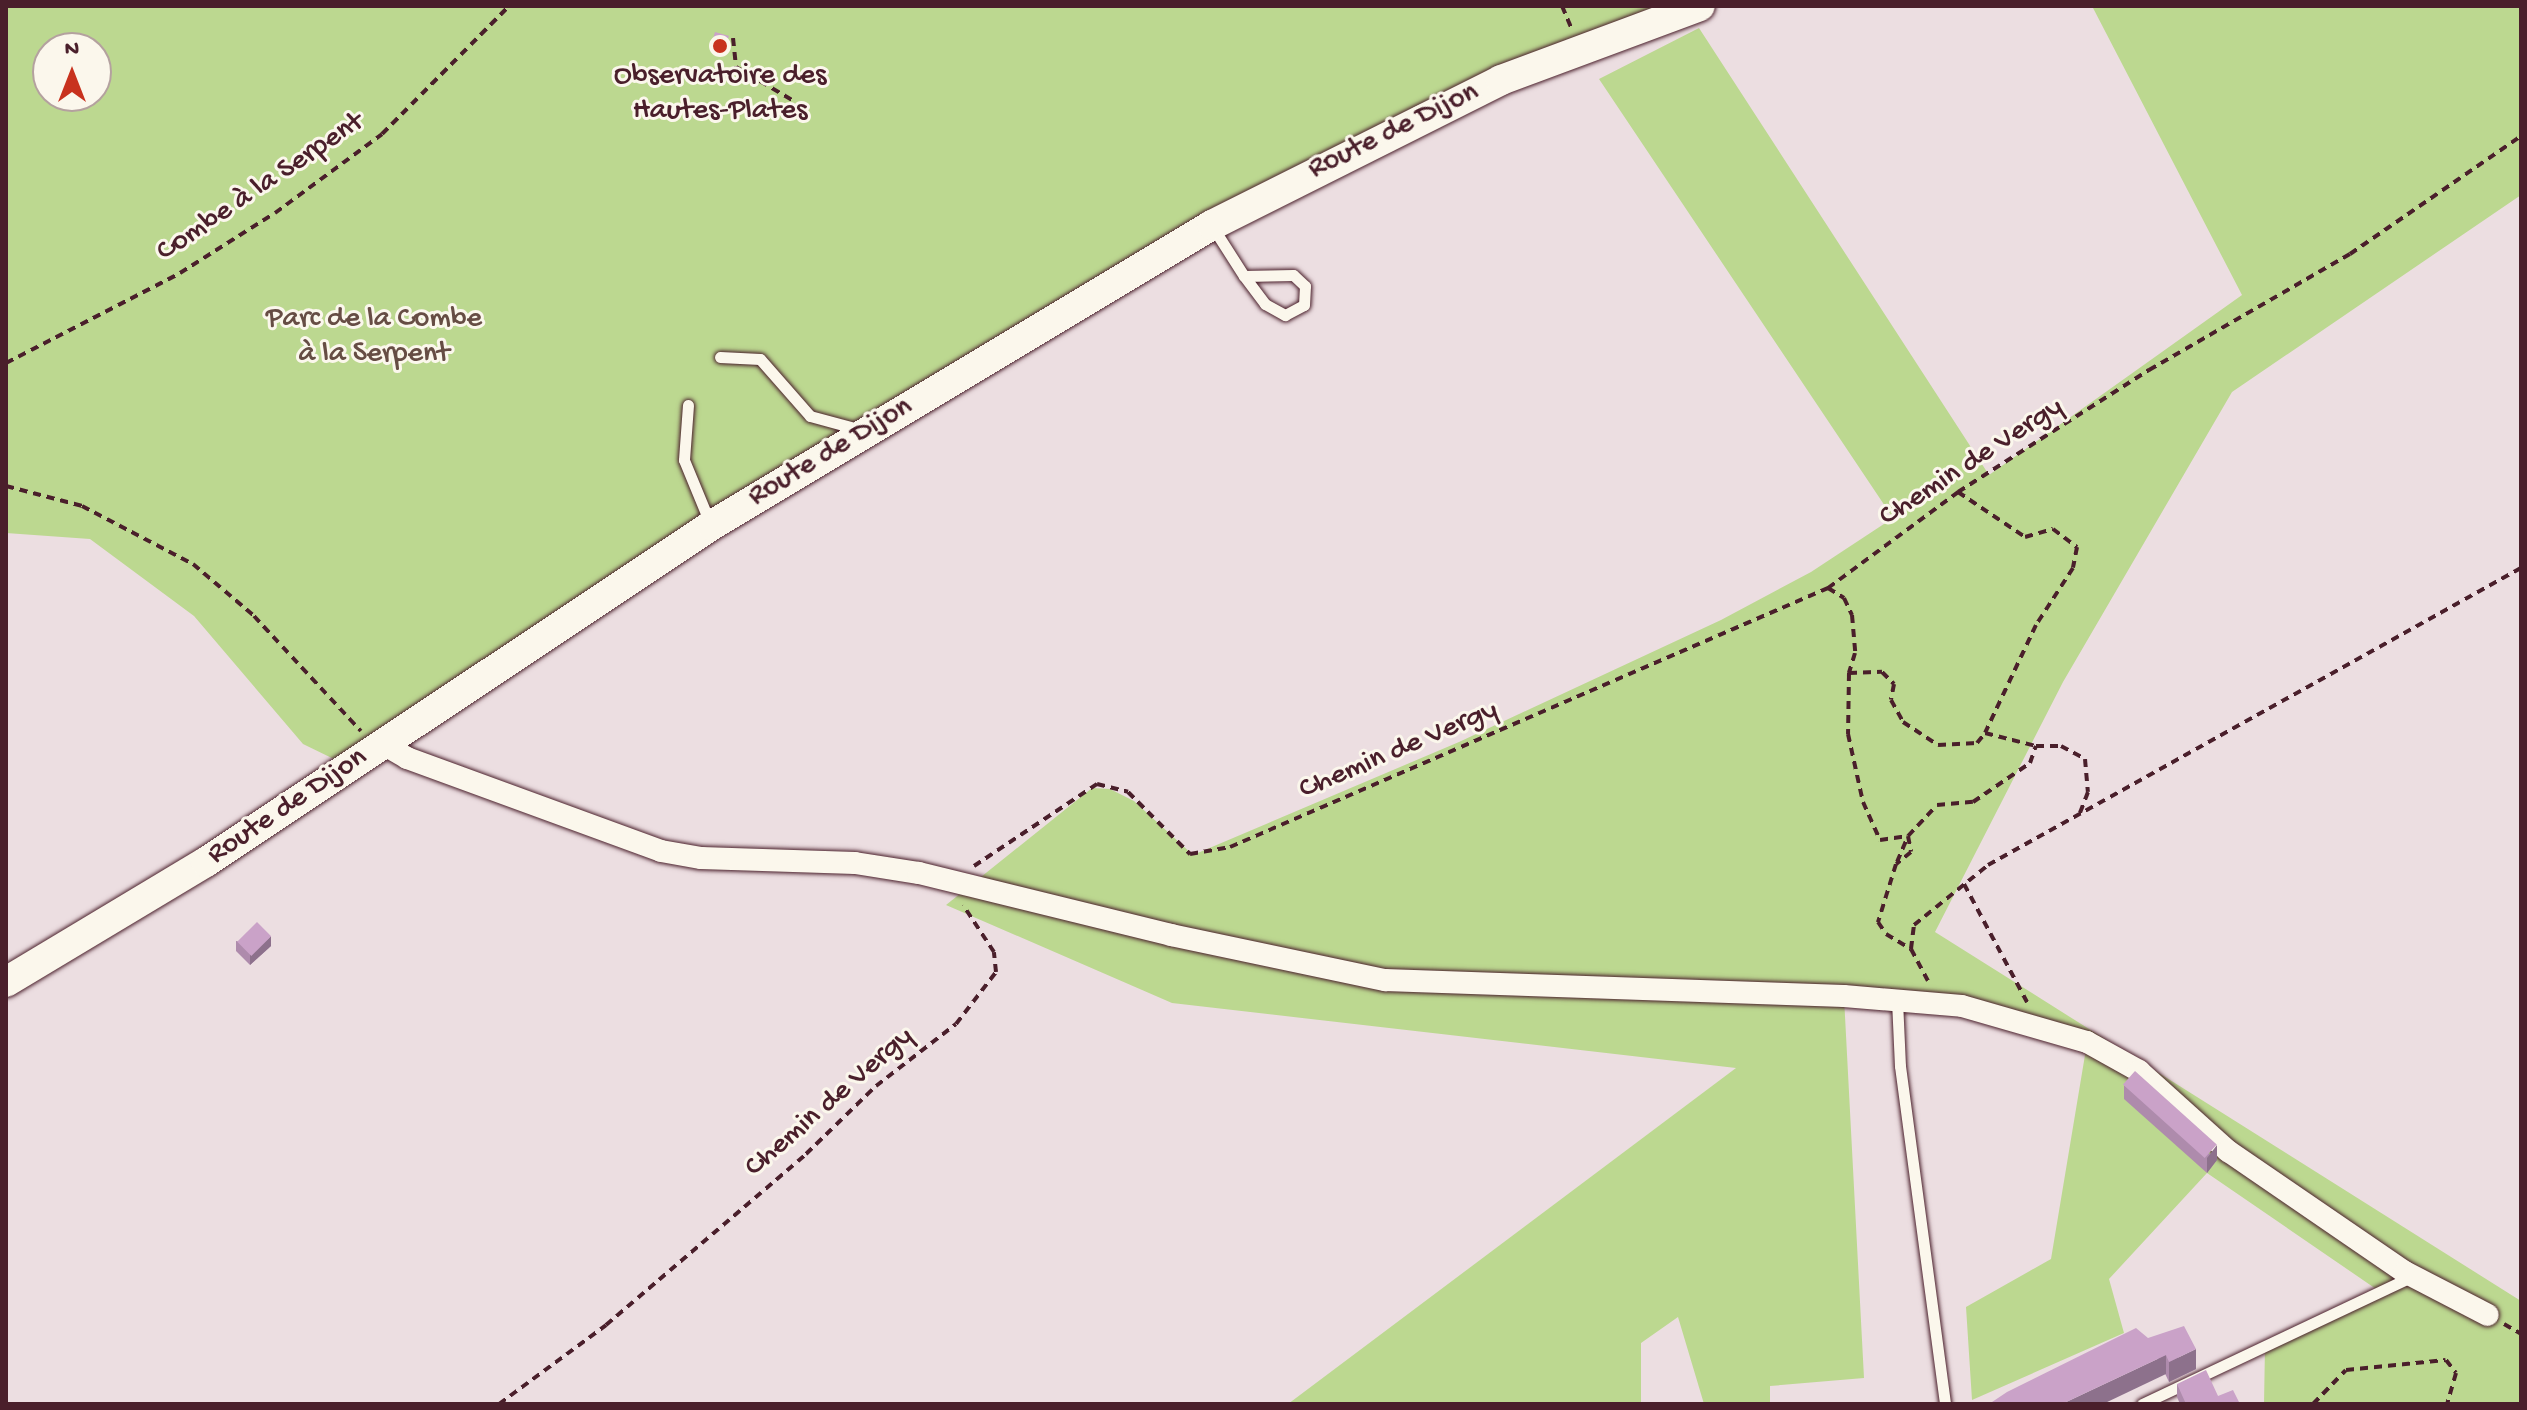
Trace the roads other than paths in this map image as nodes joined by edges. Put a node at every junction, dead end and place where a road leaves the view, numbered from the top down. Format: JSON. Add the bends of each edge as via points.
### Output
{"nodes":[{"id":1,"x":1700,"y":6,"type":"edge"},
{"id":2,"x":1212,"y":225,"type":"junction"},
{"id":3,"x":1244,"y":276,"type":"junction"},
{"id":4,"x":720,"y":357,"type":"dead end"},
{"id":5,"x":688,"y":405,"type":"dead end"},
{"id":6,"x":866,"y":431,"type":"junction"},
{"id":7,"x":712,"y":525,"type":"junction"},
{"id":8,"x":383,"y":744,"type":"junction"},
{"id":9,"x":6,"y":982,"type":"edge"},
{"id":10,"x":1897,"y":1000,"type":"junction"},
{"id":11,"x":2414,"y":1276,"type":"junction"},
{"id":12,"x":2488,"y":1315,"type":"dead end"},
{"id":13,"x":1945,"y":1404,"type":"edge"},
{"id":14,"x":2142,"y":1404,"type":"edge"}],
"edges":[{"from":1,"to":2,"type":"main road","name":"Route de Dijon","via":[[1501,80]]},
{"from":2,"to":3,"type":"lane"},
{"from":2,"to":6,"type":"main road","name":"Route de Dijon"},
{"from":3,"to":3,"type":"lane","via":[[1278,313],[1294,313],[1304,305],[1305,286],[1293,275]]},
{"from":4,"to":6,"type":"lane","via":[[760,359],[810,416]]},
{"from":5,"to":7,"type":"lane","via":[[684,460]]},
{"from":6,"to":7,"type":"main road","name":"Route de Dijon"},
{"from":7,"to":8,"type":"main road","name":"Route de Dijon"},
{"from":8,"to":9,"type":"main road","name":"Route de Dijon","via":[[206,862]]},
{"from":8,"to":10,"type":"street","via":[[407,758],[661,851],[701,858],[855,863],[958,880],[1171,935],[1385,980]]},
{"from":10,"to":11,"type":"street","via":[[1941,1004],[2087,1042],[2139,1071],[2228,1151]]},
{"from":10,"to":13,"type":"lane","via":[[1900,1066]]},
{"from":11,"to":12,"type":"street"},
{"from":11,"to":14,"type":"lane"}]}
